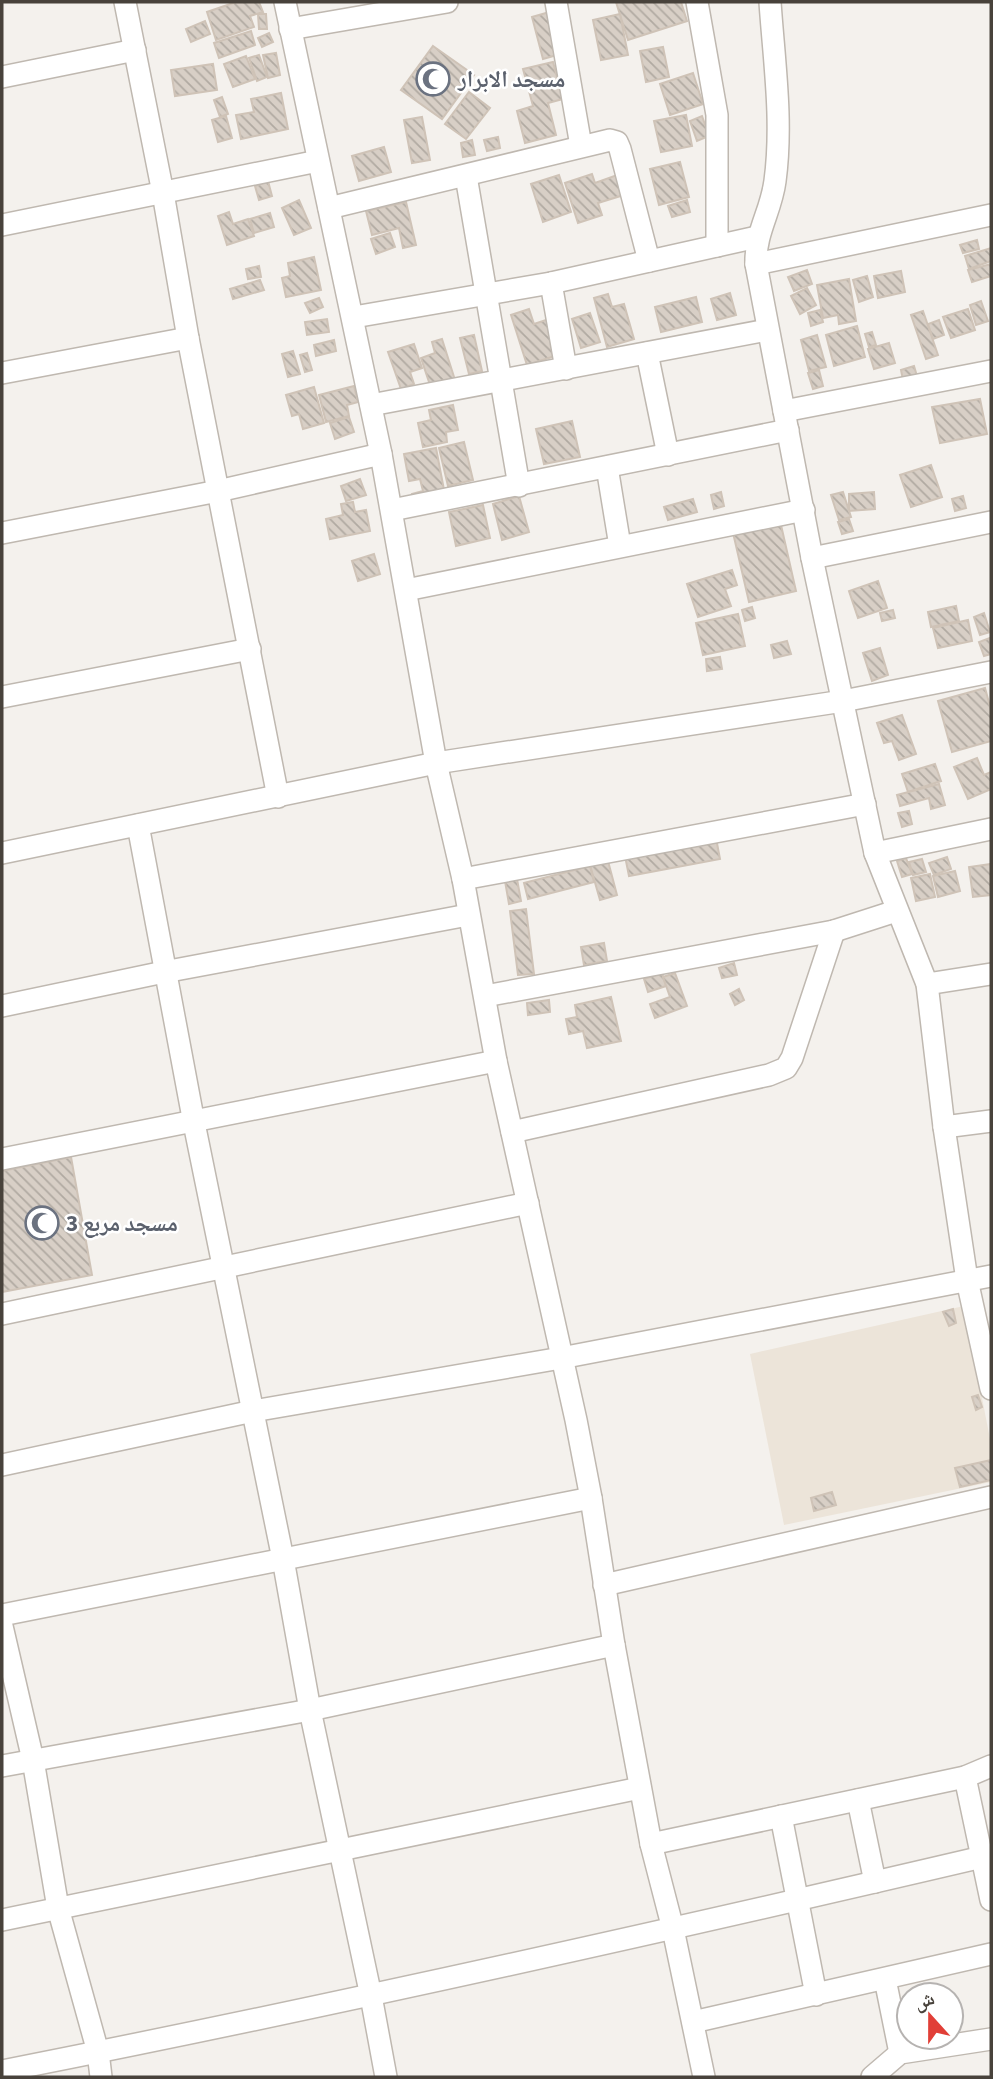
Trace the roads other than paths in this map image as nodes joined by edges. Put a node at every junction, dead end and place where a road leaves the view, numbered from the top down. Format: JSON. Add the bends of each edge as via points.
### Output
{"nodes":[{"id":1,"x":125,"y":2,"type":"edge"},
{"id":2,"x":285,"y":2,"type":"edge"},
{"id":3,"x":447,"y":2,"type":"edge"},
{"id":4,"x":556,"y":2,"type":"edge"},
{"id":5,"x":698,"y":2,"type":"edge"},
{"id":6,"x":769,"y":2,"type":"edge"},
{"id":7,"x":290,"y":29,"type":"junction"},
{"id":8,"x":135,"y":50,"type":"junction"},
{"id":9,"x":2,"y":77,"type":"edge"},
{"id":10,"x":581,"y":146,"type":"junction"},
{"id":11,"x":318,"y":161,"type":"junction"},
{"id":12,"x":466,"y":176,"type":"junction"},
{"id":13,"x":163,"y":193,"type":"junction"},
{"id":14,"x":329,"y":208,"type":"junction"},
{"id":15,"x":991,"y":215,"type":"edge"},
{"id":16,"x":2,"y":225,"type":"edge"},
{"id":17,"x":757,"y":237,"type":"junction"},
{"id":18,"x":717,"y":246,"type":"junction"},
{"id":19,"x":649,"y":261,"type":"junction"},
{"id":20,"x":756,"y":264,"type":"junction"},
{"id":21,"x":551,"y":283,"type":"junction"},
{"id":22,"x":486,"y":295,"type":"junction"},
{"id":23,"x":354,"y":317,"type":"junction"},
{"id":24,"x":767,"y":330,"type":"junction"},
{"id":25,"x":188,"y":338,"type":"junction"},
{"id":26,"x":648,"y":353,"type":"junction"},
{"id":27,"x":566,"y":369,"type":"junction"},
{"id":28,"x":991,"y":371,"type":"edge"},
{"id":29,"x":2,"y":373,"type":"edge"},
{"id":30,"x":501,"y":381,"type":"junction"},
{"id":31,"x":371,"y":405,"type":"junction"},
{"id":32,"x":786,"y":421,"type":"junction"},
{"id":33,"x":381,"y":454,"type":"junction"},
{"id":34,"x":668,"y":455,"type":"junction"},
{"id":35,"x":607,"y":467,"type":"junction"},
{"id":36,"x":519,"y":486,"type":"junction"},
{"id":37,"x":218,"y":491,"type":"junction"},
{"id":38,"x":392,"y":510,"type":"junction"},
{"id":39,"x":804,"y":510,"type":"junction"},
{"id":40,"x":991,"y":523,"type":"edge"},
{"id":41,"x":2,"y":533,"type":"edge"},
{"id":42,"x":620,"y":546,"type":"junction"},
{"id":43,"x":812,"y":558,"type":"junction"},
{"id":44,"x":406,"y":590,"type":"junction"},
{"id":45,"x":250,"y":649,"type":"junction"},
{"id":46,"x":991,"y":672,"type":"edge"},
{"id":47,"x":2,"y":697,"type":"edge"},
{"id":48,"x":843,"y":701,"type":"junction"},
{"id":49,"x":436,"y":763,"type":"junction"},
{"id":50,"x":278,"y":797,"type":"junction"},
{"id":51,"x":864,"y":804,"type":"junction"},
{"id":52,"x":138,"y":825,"type":"junction"},
{"id":53,"x":991,"y":829,"type":"edge"},
{"id":54,"x":2,"y":853,"type":"edge"},
{"id":55,"x":875,"y":853,"type":"junction"},
{"id":56,"x":463,"y":879,"type":"junction"},
{"id":57,"x":896,"y":911,"type":"junction"},
{"id":58,"x":468,"y":915,"type":"junction"},
{"id":59,"x":834,"y":931,"type":"junction"},
{"id":60,"x":164,"y":972,"type":"junction"},
{"id":61,"x":991,"y":974,"type":"edge"},
{"id":62,"x":927,"y":984,"type":"junction"},
{"id":63,"x":485,"y":996,"type":"junction"},
{"id":64,"x":2,"y":1006,"type":"edge"},
{"id":65,"x":496,"y":1061,"type":"junction"},
{"id":66,"x":991,"y":1121,"type":"edge"},
{"id":67,"x":194,"y":1123,"type":"junction"},
{"id":68,"x":944,"y":1127,"type":"junction"},
{"id":69,"x":512,"y":1132,"type":"junction"},
{"id":70,"x":2,"y":1159,"type":"edge"},
{"id":71,"x":528,"y":1203,"type":"junction"},
{"id":72,"x":225,"y":1267,"type":"junction"},
{"id":73,"x":991,"y":1276,"type":"edge"},
{"id":74,"x":967,"y":1280,"type":"junction"},
{"id":75,"x":2,"y":1314,"type":"edge"},
{"id":76,"x":561,"y":1357,"type":"junction"},
{"id":77,"x":991,"y":1389,"type":"edge"},
{"id":78,"x":253,"y":1411,"type":"junction"},
{"id":79,"x":2,"y":1465,"type":"edge"},
{"id":80,"x":991,"y":1497,"type":"edge"},
{"id":81,"x":591,"y":1498,"type":"junction"},
{"id":82,"x":283,"y":1559,"type":"junction"},
{"id":83,"x":604,"y":1585,"type":"junction"},
{"id":84,"x":2,"y":1615,"type":"edge"},
{"id":85,"x":2,"y":1626,"type":"edge"},
{"id":86,"x":614,"y":1645,"type":"junction"},
{"id":87,"x":310,"y":1710,"type":"junction"},
{"id":88,"x":33,"y":1760,"type":"junction"},
{"id":89,"x":2,"y":1766,"type":"edge"},
{"id":90,"x":991,"y":1766,"type":"edge"},
{"id":91,"x":965,"y":1777,"type":"junction"},
{"id":92,"x":640,"y":1788,"type":"junction"},
{"id":93,"x":859,"y":1800,"type":"junction"},
{"id":94,"x":781,"y":1816,"type":"junction"},
{"id":95,"x":651,"y":1844,"type":"junction"},
{"id":96,"x":340,"y":1852,"type":"junction"},
{"id":97,"x":986,"y":1856,"type":"edge"},
{"id":98,"x":875,"y":1882,"type":"junction"},
{"id":99,"x":798,"y":1900,"type":"junction"},
{"id":100,"x":991,"y":1900,"type":"edge"},
{"id":101,"x":58,"y":1908,"type":"junction"},
{"id":102,"x":2,"y":1920,"type":"edge"},
{"id":103,"x":673,"y":1929,"type":"junction"},
{"id":104,"x":991,"y":1954,"type":"edge"},
{"id":105,"x":885,"y":1979,"type":"junction"},
{"id":106,"x":816,"y":1995,"type":"junction"},
{"id":107,"x":371,"y":1996,"type":"junction"},
{"id":108,"x":692,"y":2022,"type":"junction"},
{"id":109,"x":991,"y":2039,"type":"edge"},
{"id":110,"x":97,"y":2052,"type":"junction"},
{"id":111,"x":900,"y":2053,"type":"junction"},
{"id":112,"x":2,"y":2071,"type":"edge"},
{"id":113,"x":101,"y":2077,"type":"edge"},
{"id":114,"x":386,"y":2077,"type":"edge"},
{"id":115,"x":704,"y":2077,"type":"edge"},
{"id":116,"x":872,"y":2077,"type":"edge"}],
"edges":[{"from":1,"to":8,"type":"street"},
{"from":2,"to":7,"type":"street"},
{"from":3,"to":7,"type":"street"},
{"from":4,"to":10,"type":"street"},
{"from":5,"to":18,"type":"street","via":[[717,115]]},
{"from":6,"to":17,"type":"street","via":[[778,144],[769,209]]},
{"from":7,"to":11,"type":"street"},
{"from":8,"to":9,"type":"street"},
{"from":8,"to":13,"type":"street"},
{"from":10,"to":12,"type":"street"},
{"from":10,"to":19,"type":"street","via":[[617,142]]},
{"from":11,"to":13,"type":"street"},
{"from":11,"to":14,"type":"street"},
{"from":12,"to":14,"type":"street"},
{"from":12,"to":22,"type":"street"},
{"from":13,"to":16,"type":"street"},
{"from":13,"to":25,"type":"street"},
{"from":14,"to":23,"type":"street"},
{"from":15,"to":20,"type":"street"},
{"from":17,"to":18,"type":"street"},
{"from":17,"to":20,"type":"street"},
{"from":18,"to":19,"type":"street"},
{"from":19,"to":21,"type":"street"},
{"from":20,"to":24,"type":"street"},
{"from":21,"to":22,"type":"street"},
{"from":21,"to":27,"type":"street"},
{"from":22,"to":23,"type":"street"},
{"from":22,"to":30,"type":"street"},
{"from":23,"to":31,"type":"street"},
{"from":24,"to":26,"type":"street"},
{"from":24,"to":32,"type":"street"},
{"from":25,"to":29,"type":"street"},
{"from":25,"to":37,"type":"street"},
{"from":26,"to":27,"type":"street"},
{"from":26,"to":34,"type":"street"},
{"from":27,"to":30,"type":"street"},
{"from":28,"to":32,"type":"street"},
{"from":30,"to":31,"type":"street"},
{"from":30,"to":36,"type":"street"},
{"from":31,"to":33,"type":"street"},
{"from":32,"to":34,"type":"street"},
{"from":32,"to":39,"type":"street"},
{"from":33,"to":37,"type":"street"},
{"from":33,"to":38,"type":"street"},
{"from":34,"to":35,"type":"street"},
{"from":35,"to":36,"type":"street"},
{"from":35,"to":42,"type":"street"},
{"from":36,"to":38,"type":"street"},
{"from":37,"to":41,"type":"street"},
{"from":37,"to":45,"type":"street"},
{"from":38,"to":44,"type":"street"},
{"from":39,"to":42,"type":"street"},
{"from":39,"to":43,"type":"street"},
{"from":40,"to":43,"type":"street"},
{"from":42,"to":44,"type":"street"},
{"from":43,"to":48,"type":"street"},
{"from":44,"to":49,"type":"street"},
{"from":45,"to":47,"type":"street"},
{"from":45,"to":50,"type":"street"},
{"from":46,"to":48,"type":"street"},
{"from":48,"to":49,"type":"street"},
{"from":48,"to":51,"type":"street"},
{"from":49,"to":50,"type":"street"},
{"from":49,"to":56,"type":"street"},
{"from":50,"to":52,"type":"street"},
{"from":51,"to":55,"type":"street"},
{"from":51,"to":56,"type":"street"},
{"from":52,"to":54,"type":"street"},
{"from":52,"to":60,"type":"street"},
{"from":53,"to":55,"type":"street"},
{"from":55,"to":57,"type":"street"},
{"from":56,"to":58,"type":"street"},
{"from":57,"to":59,"type":"street"},
{"from":57,"to":62,"type":"street"},
{"from":58,"to":60,"type":"street"},
{"from":58,"to":63,"type":"street"},
{"from":59,"to":63,"type":"street"},
{"from":59,"to":69,"type":"street","via":[[786,1068]]},
{"from":60,"to":64,"type":"street"},
{"from":60,"to":67,"type":"street"},
{"from":61,"to":62,"type":"street"},
{"from":62,"to":68,"type":"street"},
{"from":63,"to":65,"type":"street"},
{"from":65,"to":67,"type":"street"},
{"from":65,"to":69,"type":"street"},
{"from":66,"to":68,"type":"street"},
{"from":67,"to":70,"type":"street"},
{"from":67,"to":72,"type":"street"},
{"from":68,"to":74,"type":"street"},
{"from":69,"to":71,"type":"street"},
{"from":71,"to":72,"type":"street"},
{"from":71,"to":76,"type":"street"},
{"from":72,"to":75,"type":"street"},
{"from":72,"to":78,"type":"street"},
{"from":73,"to":74,"type":"street"},
{"from":74,"to":76,"type":"street"},
{"from":74,"to":77,"type":"street"},
{"from":76,"to":78,"type":"street"},
{"from":76,"to":81,"type":"street"},
{"from":78,"to":79,"type":"street"},
{"from":78,"to":82,"type":"street"},
{"from":80,"to":83,"type":"street"},
{"from":81,"to":82,"type":"street"},
{"from":81,"to":83,"type":"street"},
{"from":82,"to":84,"type":"street"},
{"from":82,"to":87,"type":"street"},
{"from":83,"to":86,"type":"street"},
{"from":85,"to":88,"type":"street"},
{"from":86,"to":87,"type":"street"},
{"from":86,"to":92,"type":"street"},
{"from":87,"to":88,"type":"street"},
{"from":87,"to":96,"type":"street"},
{"from":88,"to":89,"type":"street"},
{"from":88,"to":101,"type":"street"},
{"from":90,"to":91,"type":"street"},
{"from":91,"to":93,"type":"street"},
{"from":91,"to":97,"type":"street"},
{"from":92,"to":95,"type":"street"},
{"from":92,"to":96,"type":"street"},
{"from":93,"to":94,"type":"street"},
{"from":93,"to":98,"type":"street"},
{"from":94,"to":95,"type":"street"},
{"from":94,"to":99,"type":"street"},
{"from":95,"to":103,"type":"street"},
{"from":96,"to":101,"type":"street"},
{"from":96,"to":107,"type":"street"},
{"from":97,"to":98,"type":"street"},
{"from":97,"to":100,"type":"street"},
{"from":98,"to":99,"type":"street"},
{"from":99,"to":103,"type":"street"},
{"from":99,"to":106,"type":"street"},
{"from":101,"to":102,"type":"street"},
{"from":101,"to":110,"type":"street"},
{"from":103,"to":107,"type":"street"},
{"from":103,"to":108,"type":"street"},
{"from":104,"to":105,"type":"street"},
{"from":105,"to":106,"type":"street"},
{"from":105,"to":111,"type":"street"},
{"from":106,"to":108,"type":"street"},
{"from":107,"to":110,"type":"street"},
{"from":107,"to":114,"type":"street"},
{"from":108,"to":115,"type":"street"},
{"from":109,"to":111,"type":"street"},
{"from":110,"to":112,"type":"street"},
{"from":110,"to":113,"type":"street"},
{"from":111,"to":116,"type":"street"}]}
